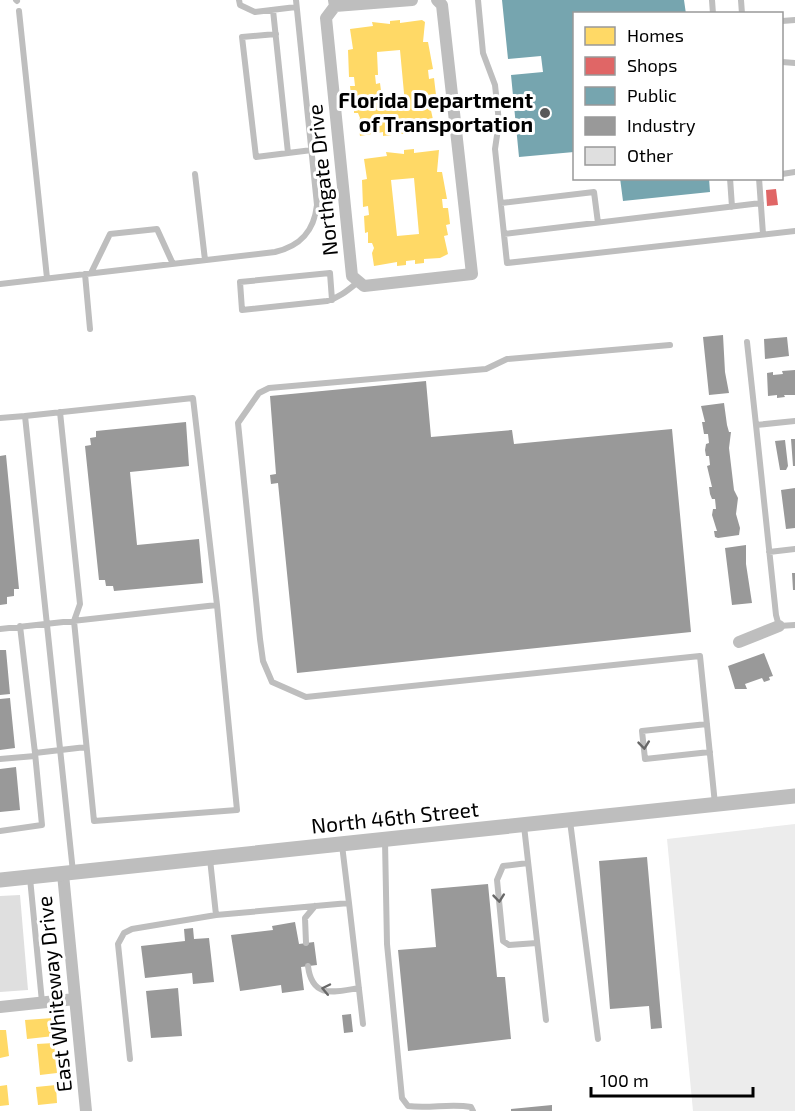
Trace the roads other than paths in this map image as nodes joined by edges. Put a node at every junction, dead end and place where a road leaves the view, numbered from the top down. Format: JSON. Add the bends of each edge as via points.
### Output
{"nodes":[{"id":1,"x":239,"y":0,"type":"edge"},
{"id":2,"x":412,"y":0,"type":"edge"},
{"id":3,"x":437,"y":0,"type":"edge"},
{"id":4,"x":478,"y":0,"type":"edge"},
{"id":5,"x":335,"y":3,"type":"edge"},
{"id":6,"x":296,"y":4,"type":"edge"},
{"id":7,"x":273,"y":10,"type":"junction"},
{"id":8,"x":19,"y":11,"type":"dead end"},
{"id":9,"x":276,"y":34,"type":"junction"},
{"id":10,"x":312,"y":150,"type":"junction"},
{"id":11,"x":288,"y":153,"type":"junction"},
{"id":12,"x":195,"y":174,"type":"dead end"},
{"id":13,"x":730,"y":180,"type":"edge"},
{"id":14,"x":759,"y":180,"type":"edge"},
{"id":15,"x":501,"y":203,"type":"junction"},
{"id":16,"x":761,"y":203,"type":"junction"},
{"id":17,"x":732,"y":207,"type":"junction"},
{"id":18,"x":598,"y":223,"type":"junction"},
{"id":19,"x":795,"y":231,"type":"edge"},
{"id":20,"x":504,"y":234,"type":"junction"},
{"id":21,"x":763,"y":234,"type":"junction"},
{"id":22,"x":205,"y":260,"type":"junction"},
{"id":23,"x":173,"y":264,"type":"junction"},
{"id":24,"x":88,"y":274,"type":"junction"},
{"id":25,"x":47,"y":278,"type":"junction"},
{"id":26,"x":358,"y":281,"type":"junction"},
{"id":27,"x":0,"y":284,"type":"edge"},
{"id":28,"x":332,"y":300,"type":"junction"},
{"id":29,"x":90,"y":329,"type":"dead end"},
{"id":30,"x":747,"y":342,"type":"dead end"},
{"id":31,"x":670,"y":345,"type":"dead end"},
{"id":32,"x":60,"y":412,"type":"junction"},
{"id":33,"x":25,"y":416,"type":"junction"},
{"id":34,"x":0,"y":418,"type":"edge"},
{"id":35,"x":795,"y":421,"type":"edge"},
{"id":36,"x":756,"y":425,"type":"junction"},
{"id":37,"x":795,"y":549,"type":"edge"},
{"id":38,"x":769,"y":552,"type":"junction"},
{"id":39,"x":217,"y":605,"type":"junction"},
{"id":40,"x":74,"y":621,"type":"junction"},
{"id":41,"x":46,"y":624,"type":"junction"},
{"id":42,"x":795,"y":625,"type":"edge"},
{"id":43,"x":20,"y":626,"type":"junction"},
{"id":44,"x":779,"y":626,"type":"junction"},
{"id":45,"x":0,"y":628,"type":"edge"},
{"id":46,"x":739,"y":642,"type":"dead end"},
{"id":47,"x":707,"y":724,"type":"junction"},
{"id":48,"x":87,"y":747,"type":"junction"},
{"id":49,"x":59,"y":750,"type":"junction"},
{"id":50,"x":710,"y":752,"type":"junction"},
{"id":51,"x":35,"y":754,"type":"junction"},
{"id":52,"x":0,"y":759,"type":"edge"},
{"id":53,"x":795,"y":796,"type":"edge"},
{"id":54,"x":715,"y":805,"type":"junction"},
{"id":55,"x":570,"y":820,"type":"junction"},
{"id":56,"x":524,"y":826,"type":"junction"},
{"id":57,"x":0,"y":831,"type":"edge"},
{"id":58,"x":385,"y":840,"type":"junction"},
{"id":59,"x":342,"y":845,"type":"junction"},
{"id":60,"x":210,"y":859,"type":"junction"},
{"id":61,"x":528,"y":863,"type":"junction"},
{"id":62,"x":68,"y":873,"type":"junction"},
{"id":63,"x":30,"y":877,"type":"junction"},
{"id":64,"x":0,"y":880,"type":"edge"},
{"id":65,"x":349,"y":903,"type":"junction"},
{"id":66,"x":315,"y":906,"type":"junction"},
{"id":67,"x":216,"y":915,"type":"junction"},
{"id":68,"x":306,"y":943,"type":"dead end"},
{"id":69,"x":537,"y":943,"type":"junction"},
{"id":70,"x":308,"y":966,"type":"dead end"},
{"id":71,"x":359,"y":988,"type":"junction"},
{"id":72,"x":75,"y":999,"type":"junction"},
{"id":73,"x":42,"y":1002,"type":"junction"},
{"id":74,"x":0,"y":1007,"type":"edge"},
{"id":75,"x":546,"y":1020,"type":"dead end"},
{"id":76,"x":363,"y":1024,"type":"dead end"},
{"id":77,"x":598,"y":1039,"type":"dead end"},
{"id":78,"x":130,"y":1059,"type":"dead end"},
{"id":79,"x":86,"y":1111,"type":"edge"},
{"id":80,"x":473,"y":1111,"type":"edge"}],
"edges":[{"from":1,"to":7,"type":"lane","via":[[240,5],[255,12]]},
{"from":2,"to":5,"type":"street","name":"Northgate Drive"},
{"from":3,"to":26,"type":"street","name":"Northgate Drive","via":[[442,5],[472,273],[364,286]]},
{"from":4,"to":15,"type":"lane","via":[[483,53],[495,85],[495,149]]},
{"from":5,"to":26,"type":"street","name":"Northgate Drive","via":[[326,18],[352,276]]},
{"from":6,"to":7,"type":"lane"},
{"from":6,"to":10,"type":"lane"},
{"from":7,"to":9,"type":"lane"},
{"from":8,"to":25,"type":"lane"},
{"from":9,"to":11,"type":"lane"},
{"from":9,"to":11,"type":"lane","via":[[242,37],[256,157]]},
{"from":10,"to":11,"type":"lane"},
{"from":10,"to":22,"type":"lane","via":[[318,205],[316,218],[303,239],[291,248],[275,252]]},
{"from":12,"to":22,"type":"lane"},
{"from":13,"to":17,"type":"lane"},
{"from":14,"to":16,"type":"lane"},
{"from":15,"to":18,"type":"lane","via":[[594,192]]},
{"from":15,"to":20,"type":"lane"},
{"from":16,"to":17,"type":"lane"},
{"from":16,"to":21,"type":"lane"},
{"from":17,"to":18,"type":"lane"},
{"from":18,"to":20,"type":"lane"},
{"from":19,"to":21,"type":"lane"},
{"from":20,"to":21,"type":"lane","via":[[507,263]]},
{"from":22,"to":23,"type":"lane"},
{"from":23,"to":24,"type":"lane"},
{"from":23,"to":24,"type":"lane","via":[[157,229],[110,234]]},
{"from":24,"to":25,"type":"lane"},
{"from":24,"to":29,"type":"lane"},
{"from":25,"to":27,"type":"lane"},
{"from":26,"to":28,"type":"lane"},
{"from":28,"to":28,"type":"lane","via":[[242,310],[240,282],[330,273]]},
{"from":30,"to":36,"type":"lane"},
{"from":31,"to":47,"type":"lane","via":[[507,359],[486,369],[269,388],[255,398],[238,423],[260,639],[263,661],[272,682],[306,697],[700,656]]},
{"from":32,"to":33,"type":"lane"},
{"from":32,"to":39,"type":"lane","via":[[193,398]]},
{"from":32,"to":40,"type":"lane","via":[[80,604]]},
{"from":33,"to":34,"type":"lane"},
{"from":33,"to":41,"type":"lane"},
{"from":35,"to":36,"type":"lane"},
{"from":36,"to":38,"type":"lane"},
{"from":37,"to":38,"type":"lane"},
{"from":38,"to":44,"type":"lane"},
{"from":39,"to":40,"type":"lane"},
{"from":39,"to":48,"type":"lane","via":[[237,810],[94,821]]},
{"from":40,"to":41,"type":"lane"},
{"from":40,"to":48,"type":"lane"},
{"from":41,"to":43,"type":"lane"},
{"from":41,"to":49,"type":"lane"},
{"from":42,"to":44,"type":"lane"},
{"from":43,"to":45,"type":"lane"},
{"from":43,"to":51,"type":"lane"},
{"from":44,"to":46,"type":"street"},
{"from":47,"to":50,"type":"lane"},
{"from":47,"to":50,"type":"lane","one_way":true,"via":[[642,731],[644,750],[645,759]]},
{"from":48,"to":49,"type":"lane"},
{"from":49,"to":51,"type":"lane"},
{"from":49,"to":62,"type":"lane"},
{"from":50,"to":54,"type":"lane"},
{"from":51,"to":52,"type":"lane"},
{"from":51,"to":57,"type":"lane","via":[[42,825]]},
{"from":53,"to":54,"type":"street","name":"North 46th Street"},
{"from":54,"to":55,"type":"street","name":"North 46th Street"},
{"from":55,"to":56,"type":"street","name":"North 46th Street"},
{"from":55,"to":77,"type":"lane"},
{"from":56,"to":58,"type":"street","name":"North 46th Street"},
{"from":56,"to":61,"type":"lane"},
{"from":58,"to":59,"type":"street","name":"North 46th Street"},
{"from":58,"to":80,"type":"lane","via":[[387,944],[402,1098],[408,1106],[454,1104],[471,1107]]},
{"from":59,"to":60,"type":"street","name":"North 46th Street"},
{"from":59,"to":65,"type":"lane"},
{"from":60,"to":62,"type":"street","name":"North 46th Street"},
{"from":60,"to":67,"type":"lane"},
{"from":61,"to":69,"type":"lane"},
{"from":61,"to":69,"type":"lane","one_way":true,"via":[[503,866],[497,880],[503,941],[509,945]]},
{"from":62,"to":63,"type":"street","name":"North 46th Street"},
{"from":62,"to":72,"type":"street","name":"East Whiteway Drive"},
{"from":63,"to":64,"type":"street","name":"North 46th Street"},
{"from":63,"to":73,"type":"lane"},
{"from":65,"to":66,"type":"lane"},
{"from":65,"to":71,"type":"lane"},
{"from":66,"to":67,"type":"lane"},
{"from":66,"to":68,"type":"lane","via":[[305,918]]},
{"from":67,"to":78,"type":"lane","via":[[124,933],[118,944]]},
{"from":69,"to":75,"type":"lane"},
{"from":71,"to":70,"type":"lane","one_way":true,"via":[[316,988]]},
{"from":71,"to":76,"type":"lane"},
{"from":72,"to":73,"type":"street"},
{"from":72,"to":79,"type":"street","name":"East Whiteway Drive"},
{"from":73,"to":74,"type":"street"}]}
